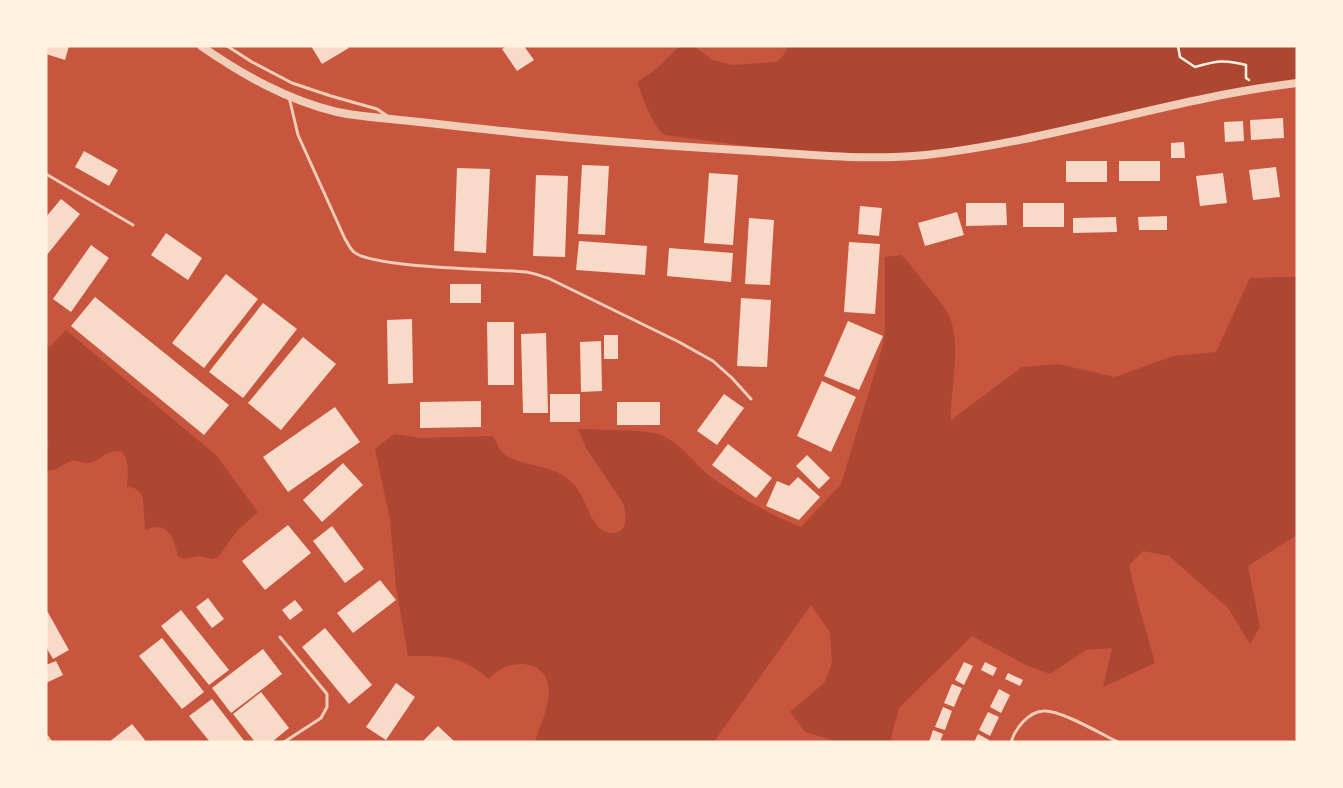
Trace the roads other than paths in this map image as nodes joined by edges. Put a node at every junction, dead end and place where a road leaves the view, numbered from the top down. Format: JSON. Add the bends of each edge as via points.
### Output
{"nodes":[{"id":1,"x":201,"y":46,"type":"edge"},
{"id":2,"x":227,"y":46,"type":"edge"},
{"id":3,"x":1297,"y":83,"type":"edge"},
{"id":4,"x":289,"y":96,"type":"junction"},
{"id":5,"x":392,"y":119,"type":"junction"},
{"id":6,"x":46,"y":174,"type":"edge"},
{"id":7,"x":132,"y":225,"type":"dead end"},
{"id":8,"x":751,"y":399,"type":"dead end"},
{"id":9,"x":280,"y":637,"type":"dead end"},
{"id":10,"x":46,"y":735,"type":"edge"},
{"id":11,"x":51,"y":742,"type":"edge"},
{"id":12,"x":284,"y":742,"type":"edge"},
{"id":13,"x":1011,"y":742,"type":"edge"},
{"id":14,"x":1118,"y":742,"type":"edge"}],
"edges":[{"from":1,"to":4,"type":"street","via":[[267,87]]},
{"from":2,"to":5,"type":"lane","via":[[292,83],[377,109]]},
{"from":3,"to":5,"type":"street","via":[[1241,91],[978,148],[869,158],[654,145]]},
{"from":4,"to":5,"type":"street","via":[[338,112]]},
{"from":4,"to":8,"type":"lane","via":[[298,135],[345,239],[354,252],[390,262],[528,272],[548,278],[713,361]]},
{"from":6,"to":7,"type":"lane"},
{"from":9,"to":12,"type":"lane","via":[[327,694],[327,707],[321,718]]},
{"from":10,"to":11,"type":"lane"},
{"from":13,"to":14,"type":"lane","via":[[1025,719],[1041,711],[1054,712]]}]}
